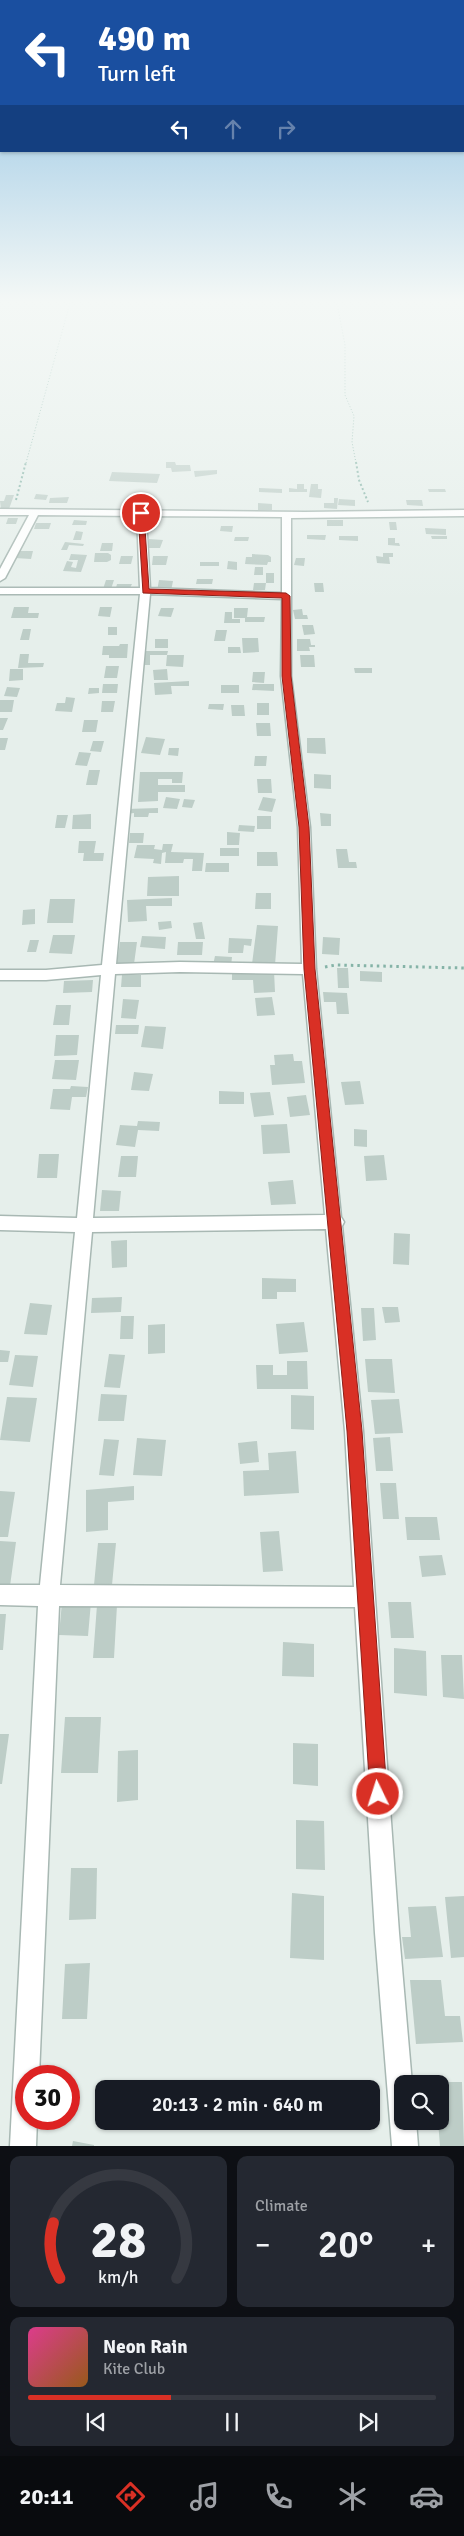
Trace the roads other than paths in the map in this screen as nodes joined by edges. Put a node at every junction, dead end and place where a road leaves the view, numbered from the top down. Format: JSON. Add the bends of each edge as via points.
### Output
{"nodes":[{"id":1,"x":0,"y":512,"type":"edge"},
{"id":2,"x":141,"y":513,"type":"junction"},
{"id":3,"x":464,"y":513,"type":"edge"},
{"id":4,"x":34,"y":514,"type":"junction"},
{"id":5,"x":287,"y":514,"type":"junction"},
{"id":6,"x":0,"y":578,"type":"edge"},
{"id":7,"x":0,"y":591,"type":"edge"},
{"id":8,"x":145,"y":591,"type":"junction"},
{"id":9,"x":286,"y":596,"type":"junction"},
{"id":10,"x":109,"y":968,"type":"junction"},
{"id":11,"x":309,"y":969,"type":"junction"},
{"id":12,"x":0,"y":975,"type":"edge"},
{"id":13,"x":0,"y":1222,"type":"edge"},
{"id":14,"x":336,"y":1222,"type":"junction"},
{"id":15,"x":85,"y":1225,"type":"junction"},
{"id":16,"x":49,"y":1595,"type":"junction"},
{"id":17,"x":0,"y":1596,"type":"edge"},
{"id":18,"x":365,"y":1596,"type":"junction"},
{"id":19,"x":27,"y":2065,"type":"edge"},
{"id":20,"x":399,"y":2075,"type":"edge"},
{"id":21,"x":24,"y":2130,"type":"edge"},
{"id":22,"x":404,"y":2130,"type":"edge"},
{"id":23,"x":23,"y":2146,"type":"edge"},
{"id":24,"x":405,"y":2146,"type":"edge"}],
"edges":[{"from":1,"to":4,"type":"street"},
{"from":2,"to":4,"type":"street"},
{"from":2,"to":5,"type":"street"},
{"from":2,"to":8,"type":"street"},
{"from":3,"to":5,"type":"street"},
{"from":4,"to":6,"type":"street"},
{"from":5,"to":9,"type":"street"},
{"from":7,"to":8,"type":"street"},
{"from":8,"to":9,"type":"street"},
{"from":8,"to":10,"type":"street"},
{"from":9,"to":11,"type":"street","via":[[286,676],[304,827]]},
{"from":10,"to":11,"type":"street"},
{"from":10,"to":12,"type":"street","via":[[46,975]]},
{"from":10,"to":15,"type":"street"},
{"from":11,"to":14,"type":"street"},
{"from":13,"to":15,"type":"street"},
{"from":14,"to":15,"type":"street"},
{"from":14,"to":18,"type":"street"},
{"from":15,"to":16,"type":"street"},
{"from":16,"to":17,"type":"street"},
{"from":16,"to":18,"type":"street"},
{"from":16,"to":19,"type":"street"},
{"from":18,"to":20,"type":"street"},
{"from":21,"to":23,"type":"street"},
{"from":22,"to":24,"type":"street"}]}
